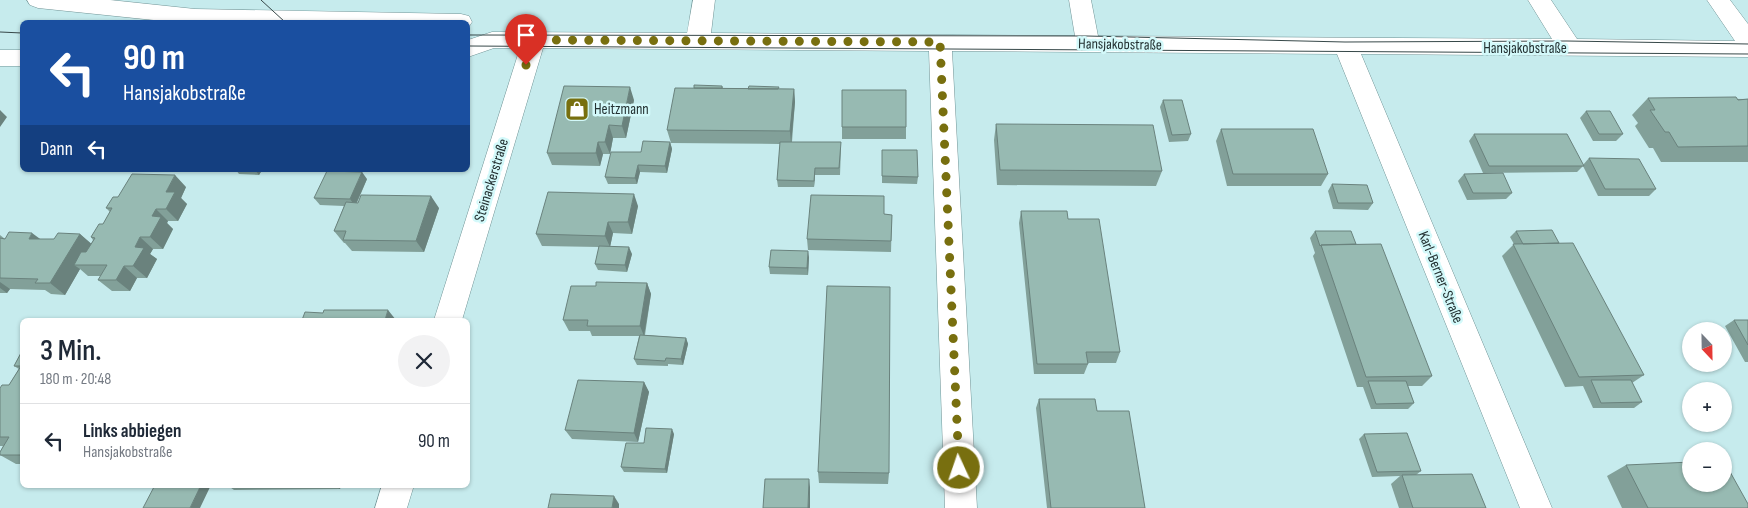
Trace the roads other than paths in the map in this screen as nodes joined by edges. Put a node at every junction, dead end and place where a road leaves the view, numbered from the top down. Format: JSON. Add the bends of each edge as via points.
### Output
{"nodes":[{"id":1,"x":38,"y":0,"type":"edge"},
{"id":2,"x":310,"y":0,"type":"edge"},
{"id":3,"x":704,"y":0,"type":"edge"},
{"id":4,"x":1080,"y":0,"type":"edge"},
{"id":5,"x":1539,"y":0,"type":"edge"},
{"id":6,"x":1718,"y":0,"type":"edge"},
{"id":7,"x":197,"y":13,"type":"edge"},
{"id":8,"x":286,"y":20,"type":"edge"},
{"id":9,"x":300,"y":20,"type":"edge"},
{"id":10,"x":470,"y":27,"type":"edge"},
{"id":11,"x":492,"y":40,"type":"junction"},
{"id":12,"x":534,"y":40,"type":"junction"},
{"id":13,"x":698,"y":40,"type":"junction"},
{"id":14,"x":1748,"y":41,"type":"edge"},
{"id":15,"x":940,"y":42,"type":"junction"},
{"id":16,"x":1088,"y":43,"type":"junction"},
{"id":17,"x":1346,"y":47,"type":"junction"},
{"id":18,"x":470,"y":48,"type":"edge"},
{"id":19,"x":1570,"y":48,"type":"junction"},
{"id":20,"x":1748,"y":49,"type":"edge"},
{"id":21,"x":0,"y":58,"type":"edge"},
{"id":22,"x":20,"y":58,"type":"edge"},
{"id":23,"x":449,"y":318,"type":"edge"},
{"id":24,"x":397,"y":488,"type":"edge"},
{"id":25,"x":391,"y":508,"type":"edge"},
{"id":26,"x":961,"y":508,"type":"edge"},
{"id":27,"x":1536,"y":508,"type":"edge"}],
"edges":[{"from":1,"to":7,"type":"street"},
{"from":2,"to":9,"type":"street"},
{"from":3,"to":13,"type":"street"},
{"from":4,"to":16,"type":"street"},
{"from":5,"to":19,"type":"street"},
{"from":6,"to":14,"type":"street"},
{"from":7,"to":8,"type":"street"},
{"from":10,"to":11,"type":"street"},
{"from":11,"to":12,"type":"street","name":"Hansjakobstraße"},
{"from":11,"to":18,"type":"street","name":"Hansjakobstraße"},
{"from":12,"to":13,"type":"street","name":"Hansjakobstraße"},
{"from":12,"to":23,"type":"street","name":"Steinackerstraße"},
{"from":13,"to":15,"type":"street","name":"Hansjakobstraße"},
{"from":15,"to":16,"type":"street","name":"Hansjakobstraße"},
{"from":15,"to":26,"type":"street"},
{"from":16,"to":17,"type":"street","name":"Hansjakobstraße"},
{"from":17,"to":19,"type":"street","name":"Hansjakobstraße"},
{"from":17,"to":27,"type":"street","name":"Karl-Berner-Straße"},
{"from":19,"to":20,"type":"street","name":"Hansjakobstraße"},
{"from":21,"to":22,"type":"street"},
{"from":24,"to":25,"type":"street"}]}
